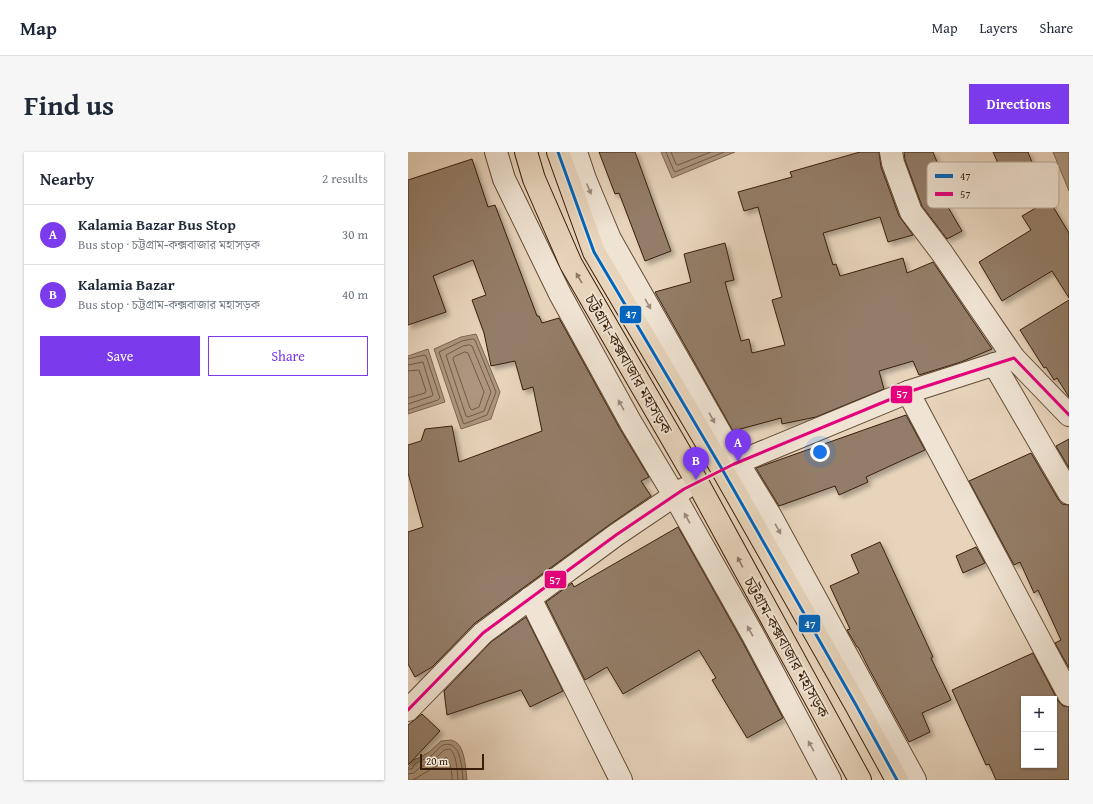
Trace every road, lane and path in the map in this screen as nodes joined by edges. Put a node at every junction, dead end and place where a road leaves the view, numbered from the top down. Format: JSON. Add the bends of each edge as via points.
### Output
{"nodes":[{"id":1,"x":496,"y":152,"type":"edge"},
{"id":2,"x":526,"y":152,"type":"edge"},
{"id":3,"x":558,"y":152,"type":"edge"},
{"id":4,"x":576,"y":152,"type":"edge"},
{"id":5,"x":891,"y":152,"type":"edge"},
{"id":6,"x":1014,"y":358,"type":"junction"},
{"id":7,"x":994,"y":364,"type":"junction"},
{"id":8,"x":908,"y":392,"type":"junction"},
{"id":9,"x":1069,"y":415,"type":"edge"},
{"id":10,"x":736,"y":463,"type":"junction"},
{"id":11,"x":680,"y":492,"type":"junction"},
{"id":12,"x":1069,"y":493,"type":"edge"},
{"id":13,"x":530,"y":598,"type":"junction"},
{"id":14,"x":1069,"y":695,"type":"edge"},
{"id":15,"x":408,"y":710,"type":"edge"},
{"id":16,"x":621,"y":780,"type":"edge"},
{"id":17,"x":830,"y":780,"type":"edge"},
{"id":18,"x":860,"y":780,"type":"edge"},
{"id":19,"x":897,"y":780,"type":"edge"},
{"id":20,"x":915,"y":780,"type":"edge"}],
"edges":[{"from":11,"to":1,"type":"street","one_way":true,"via":[[631,423],[560,294],[504,179]]},
{"from":18,"to":2,"type":"highway","name":"চট্টগ্রাম-কক্সবাজার মহাসড়ক","one_way":true,"via":[[696,480],[571,264],[534,179]]},
{"from":3,"to":19,"type":"highway","name":"চট্টগ্রাম-কক্সবাজার মহাসড়ক","via":[[594,252],[722,469]]},
{"from":4,"to":10,"type":"street","one_way":true,"via":[[610,239]]},
{"from":5,"to":6,"type":"street","via":[[911,212]]},
{"from":6,"to":7,"type":"street"},
{"from":6,"to":9,"type":"street"},
{"from":7,"to":8,"type":"street"},
{"from":7,"to":12,"type":"street"},
{"from":8,"to":10,"type":"street"},
{"from":8,"to":14,"type":"street"},
{"from":10,"to":20,"type":"street","one_way":true,"via":[[770,515]]},
{"from":11,"to":13,"type":"street"},
{"from":17,"to":11,"type":"street","one_way":true},
{"from":13,"to":15,"type":"street","via":[[483,632]]},
{"from":13,"to":16,"type":"street"}]}
